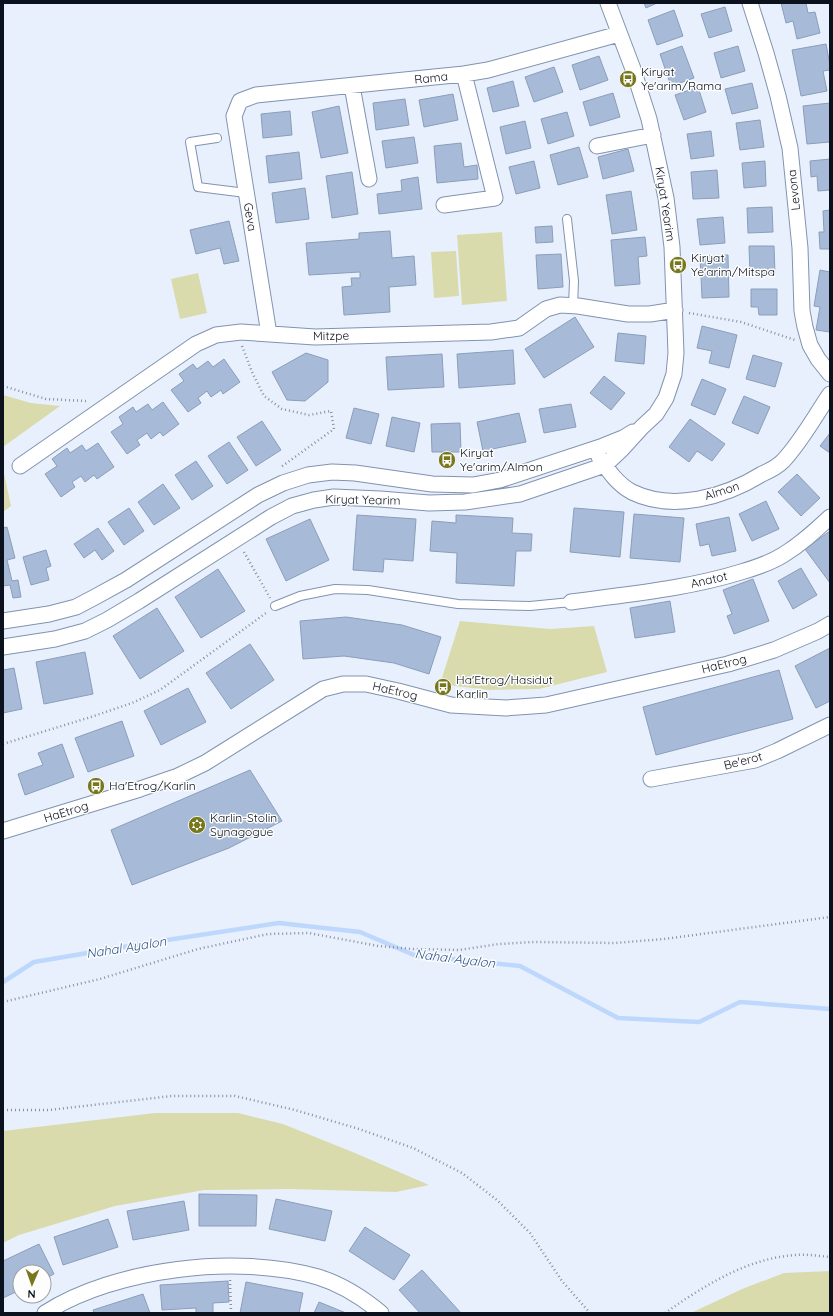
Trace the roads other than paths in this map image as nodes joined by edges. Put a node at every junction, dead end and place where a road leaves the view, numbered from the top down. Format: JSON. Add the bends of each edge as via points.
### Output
{"nodes":[{"id":1,"x":608,"y":3,"type":"edge"},
{"id":2,"x":750,"y":3,"type":"edge"},
{"id":3,"x":619,"y":34,"type":"junction"},
{"id":4,"x":464,"y":74,"type":"junction"},
{"id":5,"x":352,"y":86,"type":"junction"},
{"id":6,"x":240,"y":101,"type":"joint"},
{"id":7,"x":653,"y":134,"type":"junction"},
{"id":8,"x":217,"y":138,"type":"dead end"},
{"id":9,"x":597,"y":146,"type":"dead end"},
{"id":10,"x":369,"y":179,"type":"dead end"},
{"id":11,"x":246,"y":193,"type":"junction"},
{"id":12,"x":444,"y":205,"type":"dead end"},
{"id":13,"x":567,"y":219,"type":"dead end"},
{"id":14,"x":573,"y":306,"type":"junction"},
{"id":15,"x":675,"y":310,"type":"junction"},
{"id":16,"x":269,"y":334,"type":"junction"},
{"id":17,"x":830,"y":374,"type":"edge"},
{"id":18,"x":830,"y":394,"type":"edge"},
{"id":19,"x":642,"y":427,"type":"junction"},
{"id":20,"x":594,"y":449,"type":"junction"},
{"id":21,"x":605,"y":465,"type":"junction"},
{"id":22,"x":20,"y":466,"type":"dead end"},
{"id":23,"x":830,"y":517,"type":"edge"},
{"id":24,"x":571,"y":602,"type":"joint"},
{"id":25,"x":275,"y":606,"type":"road end"},
{"id":26,"x":3,"y":621,"type":"edge"},
{"id":27,"x":830,"y":624,"type":"edge"},
{"id":28,"x":3,"y":647,"type":"edge"},
{"id":29,"x":830,"y":725,"type":"edge"},
{"id":30,"x":650,"y":779,"type":"dead end"},
{"id":31,"x":3,"y":831,"type":"edge"},
{"id":32,"x":45,"y":1313,"type":"edge"},
{"id":33,"x":381,"y":1313,"type":"edge"}],
"edges":[{"from":1,"to":3,"type":"street","name":"Kiryat Yearim"},
{"from":2,"to":17,"type":"street","name":"Levona","via":[[778,96],[790,148],[805,327],[810,345]]},
{"from":3,"to":4,"type":"street","name":"Rama","via":[[488,70]]},
{"from":3,"to":7,"type":"street","name":"Kiryat Yearim"},
{"from":4,"to":5,"type":"street","name":"Rama"},
{"from":4,"to":12,"type":"street","via":[[495,198]]},
{"from":5,"to":6,"type":"street","name":"Rama","via":[[256,95]]},
{"from":5,"to":10,"type":"street"},
{"from":6,"to":11,"type":"street","name":"Geva","via":[[234,116]]},
{"from":7,"to":9,"type":"street"},
{"from":7,"to":15,"type":"street","name":"Kiryat Yearim","via":[[666,198],[672,247]]},
{"from":8,"to":11,"type":"lane","via":[[190,142],[198,187]]},
{"from":11,"to":16,"type":"street","name":"Geva"},
{"from":13,"to":14,"type":"lane","via":[[574,281]]},
{"from":14,"to":15,"type":"street","name":"Mitzpe","via":[[628,314]]},
{"from":14,"to":16,"type":"street","name":"Mitzpe","via":[[560,305],[546,309],[519,328],[492,332],[315,337]]},
{"from":15,"to":19,"type":"street","name":"Kiryat Yearim","via":[[674,374],[666,398],[656,414]]},
{"from":16,"to":22,"type":"street","name":"Mitzpe","via":[[241,332],[216,335],[196,344]]},
{"from":18,"to":21,"type":"street","name":"Almon","via":[[782,462],[753,480],[716,495],[669,502],[649,499],[617,482]]},
{"from":19,"to":20,"type":"street","name":"Kiryat Yearim","via":[[624,438]]},
{"from":19,"to":21,"type":"street","name":"Kiryat Yearim"},
{"from":20,"to":21,"type":"street","name":"Almon"},
{"from":20,"to":26,"type":"street","name":"Kiryat Yearim","via":[[500,480],[473,485],[432,484],[356,472],[332,472],[302,477],[258,495],[95,598],[76,607],[49,614]]},
{"from":21,"to":28,"type":"street","name":"Kiryat Yearim","via":[[520,494],[465,502],[429,503],[334,497],[292,506],[139,601],[85,631],[55,639]]},
{"from":23,"to":24,"type":"street","name":"Anatot","via":[[805,540],[782,556],[758,567],[722,578],[677,587]]},
{"from":24,"to":25,"type":"lane","via":[[530,606],[458,604],[368,590],[335,589],[300,596]]},
{"from":27,"to":31,"type":"street","name":"HaEtrog","via":[[774,650],[728,664],[546,705],[506,708],[451,705],[366,684],[344,684],[324,689],[178,776]]},
{"from":29,"to":30,"type":"street","name":"Be'erot","via":[[755,760]]},
{"from":32,"to":33,"type":"street","via":[[81,1294],[116,1283],[201,1266],[258,1267],[319,1278],[348,1290]]}]}
